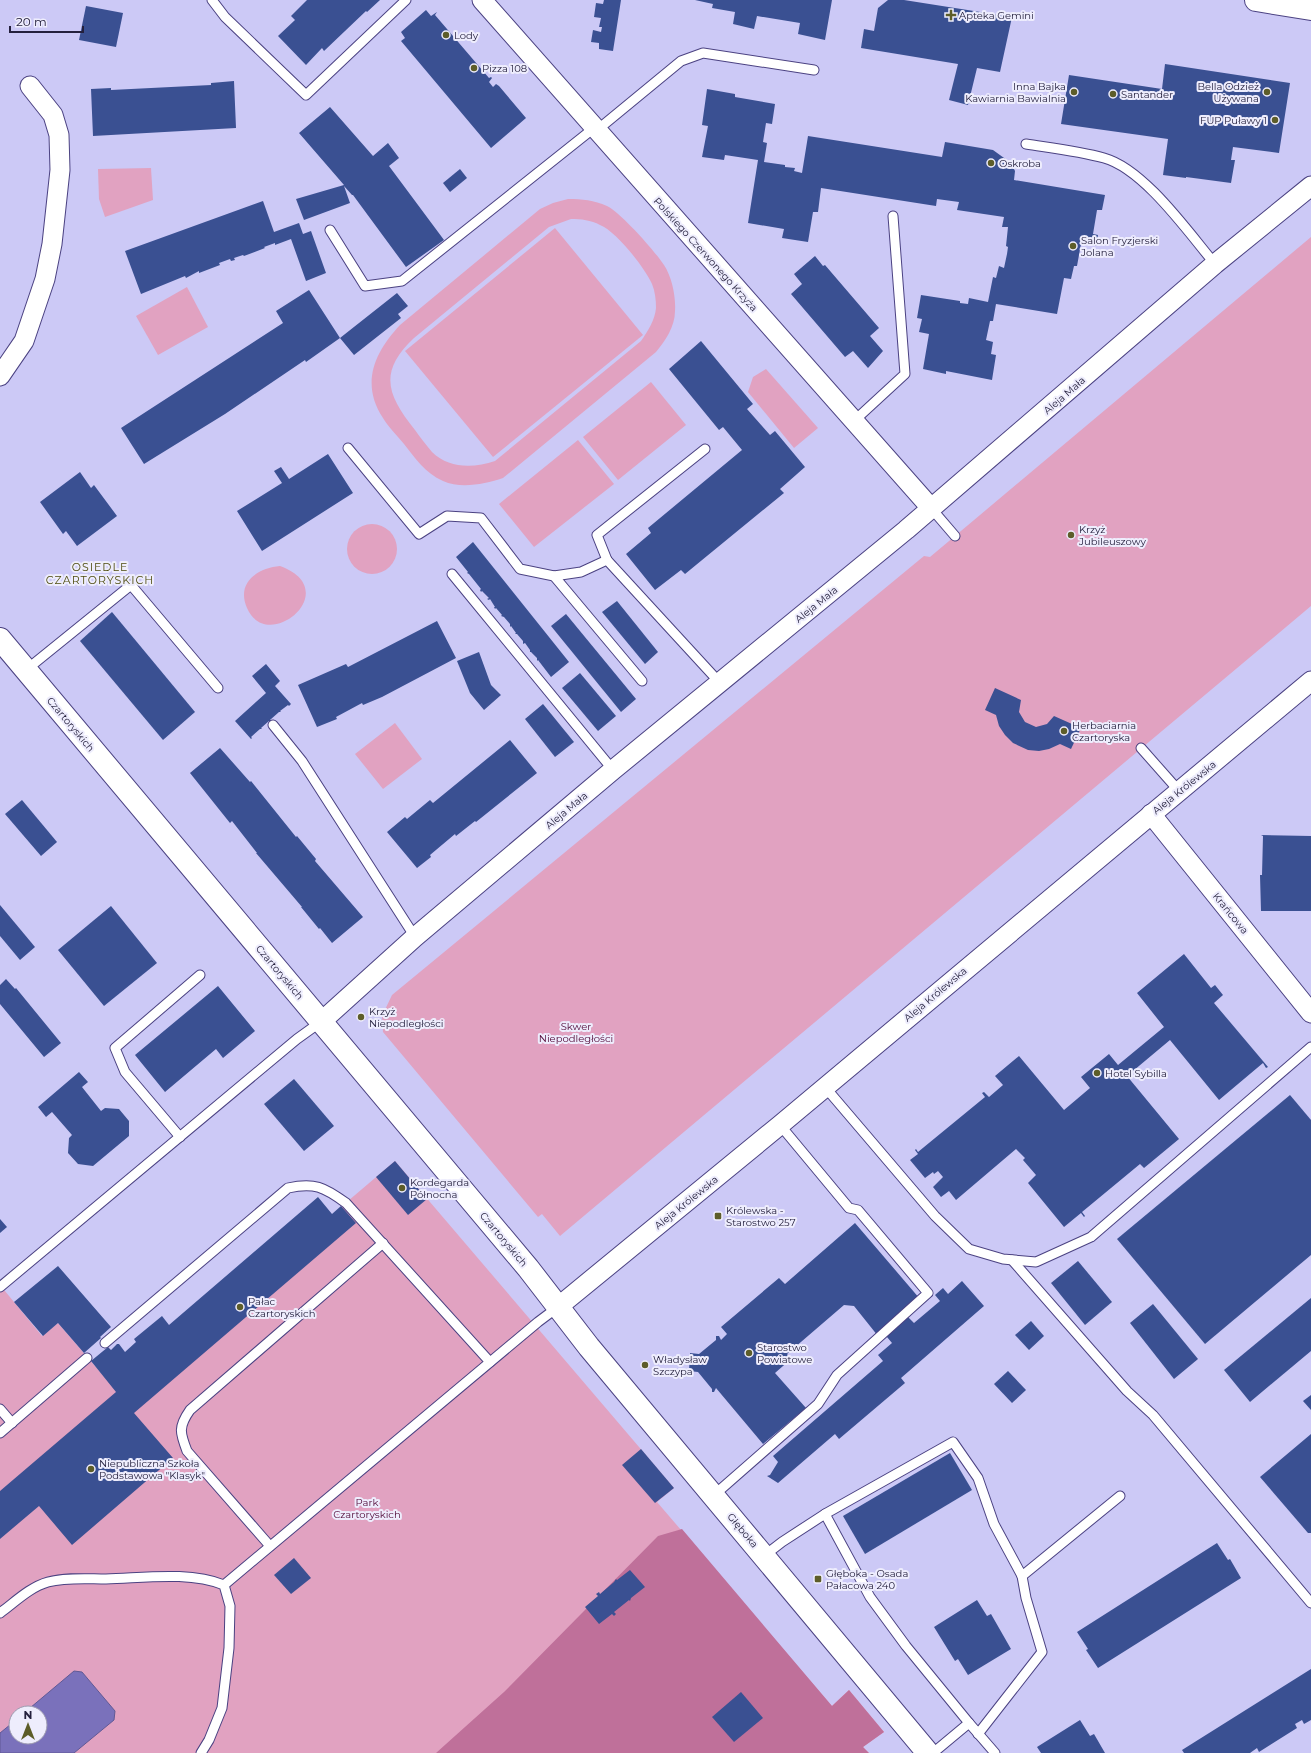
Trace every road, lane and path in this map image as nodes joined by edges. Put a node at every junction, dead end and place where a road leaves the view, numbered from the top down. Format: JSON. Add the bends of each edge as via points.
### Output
{"nodes":[{"id":1,"x":212,"y":0,"type":"edge"},
{"id":2,"x":406,"y":0,"type":"edge"},
{"id":3,"x":482,"y":0,"type":"edge"},
{"id":4,"x":1256,"y":0,"type":"edge"},
{"id":5,"x":1311,"y":9,"type":"edge"},
{"id":6,"x":814,"y":70,"type":"dead end"},
{"id":7,"x":30,"y":86,"type":"dead end"},
{"id":8,"x":595,"y":130,"type":"junction"},
{"id":9,"x":1026,"y":144,"type":"dead end"},
{"id":10,"x":1311,"y":186,"type":"edge"},
{"id":11,"x":894,"y":216,"type":"dead end"},
{"id":12,"x":330,"y":230,"type":"dead end"},
{"id":13,"x":1215,"y":264,"type":"junction"},
{"id":14,"x":0,"y":376,"type":"edge"},
{"id":15,"x":854,"y":421,"type":"junction"},
{"id":16,"x":348,"y":448,"type":"dead end"},
{"id":17,"x":705,"y":449,"type":"dead end"},
{"id":18,"x":930,"y":508,"type":"junction"},
{"id":19,"x":955,"y":536,"type":"dead end"},
{"id":20,"x":607,"y":560,"type":"junction"},
{"id":21,"x":452,"y":574,"type":"dead end"},
{"id":22,"x":554,"y":576,"type":"junction"},
{"id":23,"x":0,"y":639,"type":"edge"},
{"id":24,"x":26,"y":670,"type":"junction"},
{"id":25,"x":642,"y":681,"type":"dead end"},
{"id":26,"x":1311,"y":681,"type":"edge"},
{"id":27,"x":720,"y":683,"type":"junction"},
{"id":28,"x":218,"y":688,"type":"dead end"},
{"id":29,"x":273,"y":725,"type":"dead end"},
{"id":30,"x":1141,"y":748,"type":"dead end"},
{"id":31,"x":613,"y":770,"type":"junction"},
{"id":32,"x":1179,"y":791,"type":"junction"},
{"id":33,"x":1151,"y":814,"type":"junction"},
{"id":34,"x":414,"y":937,"type":"junction"},
{"id":35,"x":200,"y":975,"type":"dead end"},
{"id":36,"x":1311,"y":1013,"type":"edge"},
{"id":37,"x":322,"y":1021,"type":"junction"},
{"id":38,"x":1311,"y":1047,"type":"edge"},
{"id":39,"x":824,"y":1087,"type":"junction"},
{"id":40,"x":780,"y":1125,"type":"junction"},
{"id":41,"x":180,"y":1137,"type":"junction"},
{"id":42,"x":383,"y":1243,"type":"junction"},
{"id":43,"x":1012,"y":1260,"type":"junction"},
{"id":44,"x":0,"y":1287,"type":"edge"},
{"id":45,"x":558,"y":1307,"type":"junction"},
{"id":46,"x":105,"y":1343,"type":"dead end"},
{"id":47,"x":87,"y":1358,"type":"dead end"},
{"id":48,"x":490,"y":1362,"type":"junction"},
{"id":49,"x":0,"y":1409,"type":"edge"},
{"id":50,"x":12,"y":1423,"type":"junction"},
{"id":51,"x":0,"y":1433,"type":"edge"},
{"id":52,"x":714,"y":1496,"type":"junction"},
{"id":53,"x":1120,"y":1496,"type":"dead end"},
{"id":54,"x":825,"y":1514,"type":"junction"},
{"id":55,"x":270,"y":1546,"type":"junction"},
{"id":56,"x":764,"y":1556,"type":"junction"},
{"id":57,"x":1022,"y":1576,"type":"junction"},
{"id":58,"x":224,"y":1585,"type":"junction"},
{"id":59,"x":1309,"y":1597,"type":"edge"},
{"id":60,"x":0,"y":1613,"type":"edge"},
{"id":61,"x":969,"y":1723,"type":"junction"},
{"id":62,"x":978,"y":1734,"type":"junction"},
{"id":63,"x":201,"y":1753,"type":"edge"},
{"id":64,"x":928,"y":1753,"type":"edge"},
{"id":65,"x":933,"y":1753,"type":"edge"},
{"id":66,"x":995,"y":1753,"type":"edge"}],
"edges":[{"from":1,"to":2,"type":"lane","via":[[225,17],[306,95]]},
{"from":3,"to":8,"type":"street","name":"Polskiego Czerwonego Krzyża"},
{"from":4,"to":5,"type":"main road"},
{"from":6,"to":8,"type":"lane","via":[[703,53],[680,61]]},
{"from":7,"to":14,"type":"street","via":[[53,115],[59,135],[60,177],[45,279],[24,341]]},
{"from":8,"to":12,"type":"lane","via":[[402,281],[365,286]]},
{"from":8,"to":15,"type":"street","name":"Polskiego Czerwonego Krzyża"},
{"from":9,"to":13,"type":"lane","via":[[1105,158],[1128,169],[1153,191]]},
{"from":10,"to":13,"type":"street","name":"Aleja Mała"},
{"from":11,"to":15,"type":"lane","via":[[905,374]]},
{"from":13,"to":18,"type":"street","name":"Aleja Mała"},
{"from":15,"to":18,"type":"street","name":"Polskiego Czerwonego Krzyża"},
{"from":16,"to":22,"type":"lane","via":[[419,534],[447,516],[481,518],[520,569]]},
{"from":17,"to":20,"type":"lane","via":[[597,535]]},
{"from":18,"to":19,"type":"lane"},
{"from":18,"to":27,"type":"street","name":"Aleja Mała"},
{"from":20,"to":22,"type":"lane","via":[[581,572]]},
{"from":20,"to":27,"type":"lane"},
{"from":21,"to":31,"type":"lane"},
{"from":22,"to":25,"type":"lane"},
{"from":23,"to":24,"type":"main road","name":"Czartoryskich"},
{"from":24,"to":28,"type":"lane","via":[[131,585]]},
{"from":24,"to":37,"type":"main road","name":"Czartoryskich"},
{"from":26,"to":32,"type":"street","name":"Aleja Królewska"},
{"from":27,"to":31,"type":"street","name":"Aleja Mała"},
{"from":29,"to":34,"type":"lane","via":[[302,761]]},
{"from":30,"to":32,"type":"lane"},
{"from":31,"to":34,"type":"street","name":"Aleja Mała"},
{"from":32,"to":33,"type":"street","name":"Aleja Królewska"},
{"from":33,"to":36,"type":"street","name":"Krańcowa"},
{"from":33,"to":39,"type":"street","name":"Aleja Królewska"},
{"from":34,"to":37,"type":"street","name":"Aleja Mała"},
{"from":35,"to":41,"type":"lane","via":[[115,1048],[125,1072]]},
{"from":37,"to":41,"type":"lane"},
{"from":37,"to":45,"type":"main road","name":"Czartoryskich"},
{"from":38,"to":43,"type":"lane","via":[[1090,1237],[1036,1262]]},
{"from":39,"to":40,"type":"street","name":"Aleja Królewska"},
{"from":39,"to":43,"type":"lane","via":[[935,1216],[969,1249]]},
{"from":40,"to":45,"type":"street","name":"Aleja Królewska"},
{"from":40,"to":52,"type":"lane","via":[[849,1208],[858,1210],[928,1293],[837,1375],[818,1404]]},
{"from":41,"to":44,"type":"lane"},
{"from":42,"to":46,"type":"lane","via":[[346,1203],[327,1190],[305,1184],[288,1188]]},
{"from":42,"to":48,"type":"lane"},
{"from":42,"to":55,"type":"lane","via":[[190,1410],[181,1423],[181,1436],[187,1451]]},
{"from":43,"to":59,"type":"lane","via":[[1127,1391],[1153,1415]]},
{"from":45,"to":48,"type":"lane"},
{"from":45,"to":52,"type":"main road","name":"Głęboka"},
{"from":47,"to":50,"type":"lane"},
{"from":48,"to":55,"type":"lane"},
{"from":49,"to":50,"type":"lane"},
{"from":50,"to":51,"type":"lane"},
{"from":52,"to":56,"type":"main road","name":"Głęboka"},
{"from":53,"to":57,"type":"lane"},
{"from":54,"to":56,"type":"lane"},
{"from":54,"to":57,"type":"lane","via":[[953,1442],[978,1478],[994,1524]]},
{"from":54,"to":61,"type":"lane","via":[[870,1597]]},
{"from":55,"to":58,"type":"lane"},
{"from":56,"to":64,"type":"main road","name":"Głęboka"},
{"from":57,"to":62,"type":"lane","via":[[1042,1652]]},
{"from":58,"to":60,"type":"lane","via":[[209,1579],[189,1577],[48,1582],[29,1591]]},
{"from":58,"to":63,"type":"lane","via":[[230,1606],[229,1648],[222,1708]]},
{"from":61,"to":62,"type":"lane"},
{"from":61,"to":65,"type":"lane"},
{"from":62,"to":66,"type":"lane"}]}
